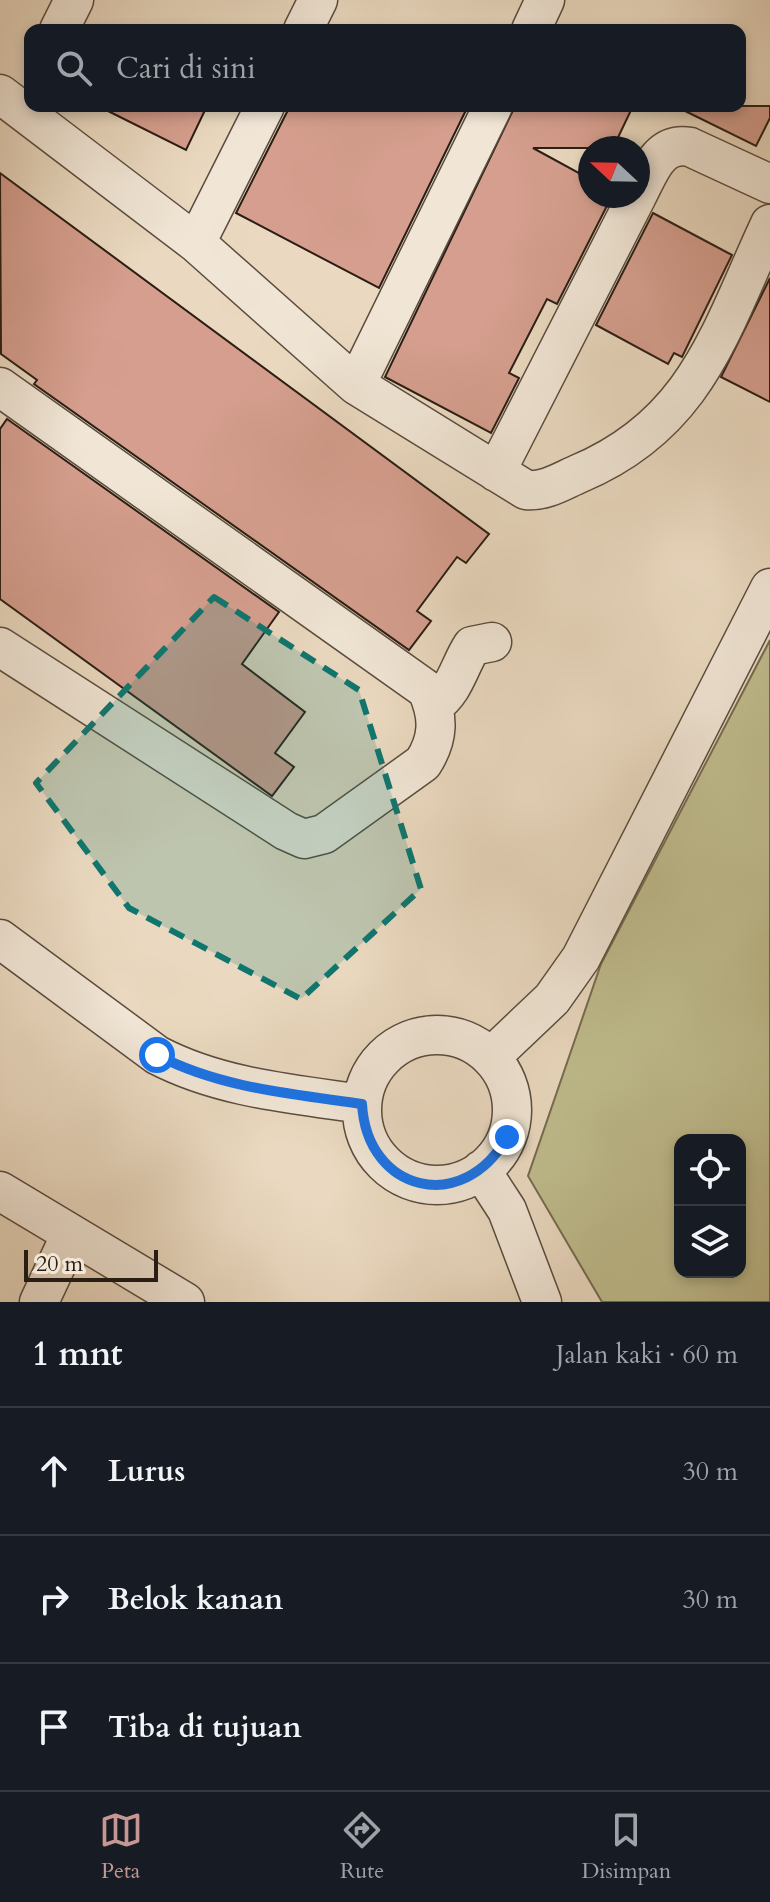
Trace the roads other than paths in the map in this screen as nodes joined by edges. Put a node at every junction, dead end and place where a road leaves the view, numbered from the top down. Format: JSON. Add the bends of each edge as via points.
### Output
{"nodes":[{"id":1,"x":74,"y":0,"type":"edge"},
{"id":2,"x":318,"y":0,"type":"edge"},
{"id":3,"x":545,"y":0,"type":"edge"},
{"id":4,"x":62,"y":24,"type":"edge"},
{"id":5,"x":306,"y":24,"type":"edge"},
{"id":6,"x":534,"y":24,"type":"edge"},
{"id":7,"x":36,"y":112,"type":"edge"},
{"id":8,"x":262,"y":112,"type":"edge"},
{"id":9,"x":490,"y":112,"type":"edge"},
{"id":10,"x":650,"y":172,"type":"edge"},
{"id":11,"x":770,"y":184,"type":"edge"},
{"id":12,"x":631,"y":208,"type":"edge"},
{"id":13,"x":770,"y":224,"type":"edge"},
{"id":14,"x":196,"y":243,"type":"junction"},
{"id":15,"x":356,"y":385,"type":"junction"},
{"id":16,"x":0,"y":387,"type":"edge"},
{"id":17,"x":496,"y":472,"type":"junction"},
{"id":18,"x":770,"y":588,"type":"edge"},
{"id":19,"x":492,"y":642,"type":"dead end"},
{"id":20,"x":0,"y":647,"type":"edge"},
{"id":21,"x":434,"y":705,"type":"junction"},
{"id":22,"x":0,"y":939,"type":"edge"},
{"id":23,"x":491,"y":1057,"type":"junction"},
{"id":24,"x":362,"y":1104,"type":"junction"},
{"id":25,"x":481,"y":1170,"type":"junction"},
{"id":26,"x":0,"y":1191,"type":"edge"},
{"id":27,"x":71,"y":1234,"type":"junction"},
{"id":28,"x":39,"y":1302,"type":"edge"},
{"id":29,"x":185,"y":1302,"type":"edge"},
{"id":30,"x":542,"y":1302,"type":"edge"}],
"edges":[{"from":1,"to":4,"type":"street"},
{"from":2,"to":5,"type":"street"},
{"from":3,"to":6,"type":"street"},
{"from":7,"to":14,"type":"street"},
{"from":8,"to":14,"type":"street"},
{"from":9,"to":15,"type":"street"},
{"from":10,"to":11,"type":"street","via":[[664,150],[690,147]]},
{"from":12,"to":17,"type":"street"},
{"from":13,"to":17,"type":"street","via":[[698,379],[668,415],[606,462],[553,486],[526,490]]},
{"from":14,"to":15,"type":"street"},
{"from":15,"to":17,"type":"street"},
{"from":16,"to":21,"type":"street","via":[[427,690]]},
{"from":18,"to":23,"type":"street","via":[[581,958],[552,999]]},
{"from":19,"to":21,"type":"street","via":[[472,646],[450,689]]},
{"from":20,"to":21,"type":"street","via":[[304,839],[324,834],[423,763],[436,734]]},
{"from":22,"to":24,"type":"street","via":[[157,1055],[184,1069],[261,1089]]},
{"from":23,"to":24,"type":"street","via":[[454,1036],[412,1040],[378,1064]]},
{"from":23,"to":25,"type":"street","via":[[507,1084],[512,1115],[497,1155]]},
{"from":24,"to":25,"type":"street","via":[[371,1145],[400,1175],[420,1184],[441,1185]]},
{"from":25,"to":30,"type":"street","via":[[507,1210]]},
{"from":26,"to":27,"type":"street"},
{"from":27,"to":28,"type":"street"},
{"from":27,"to":29,"type":"street"}]}
